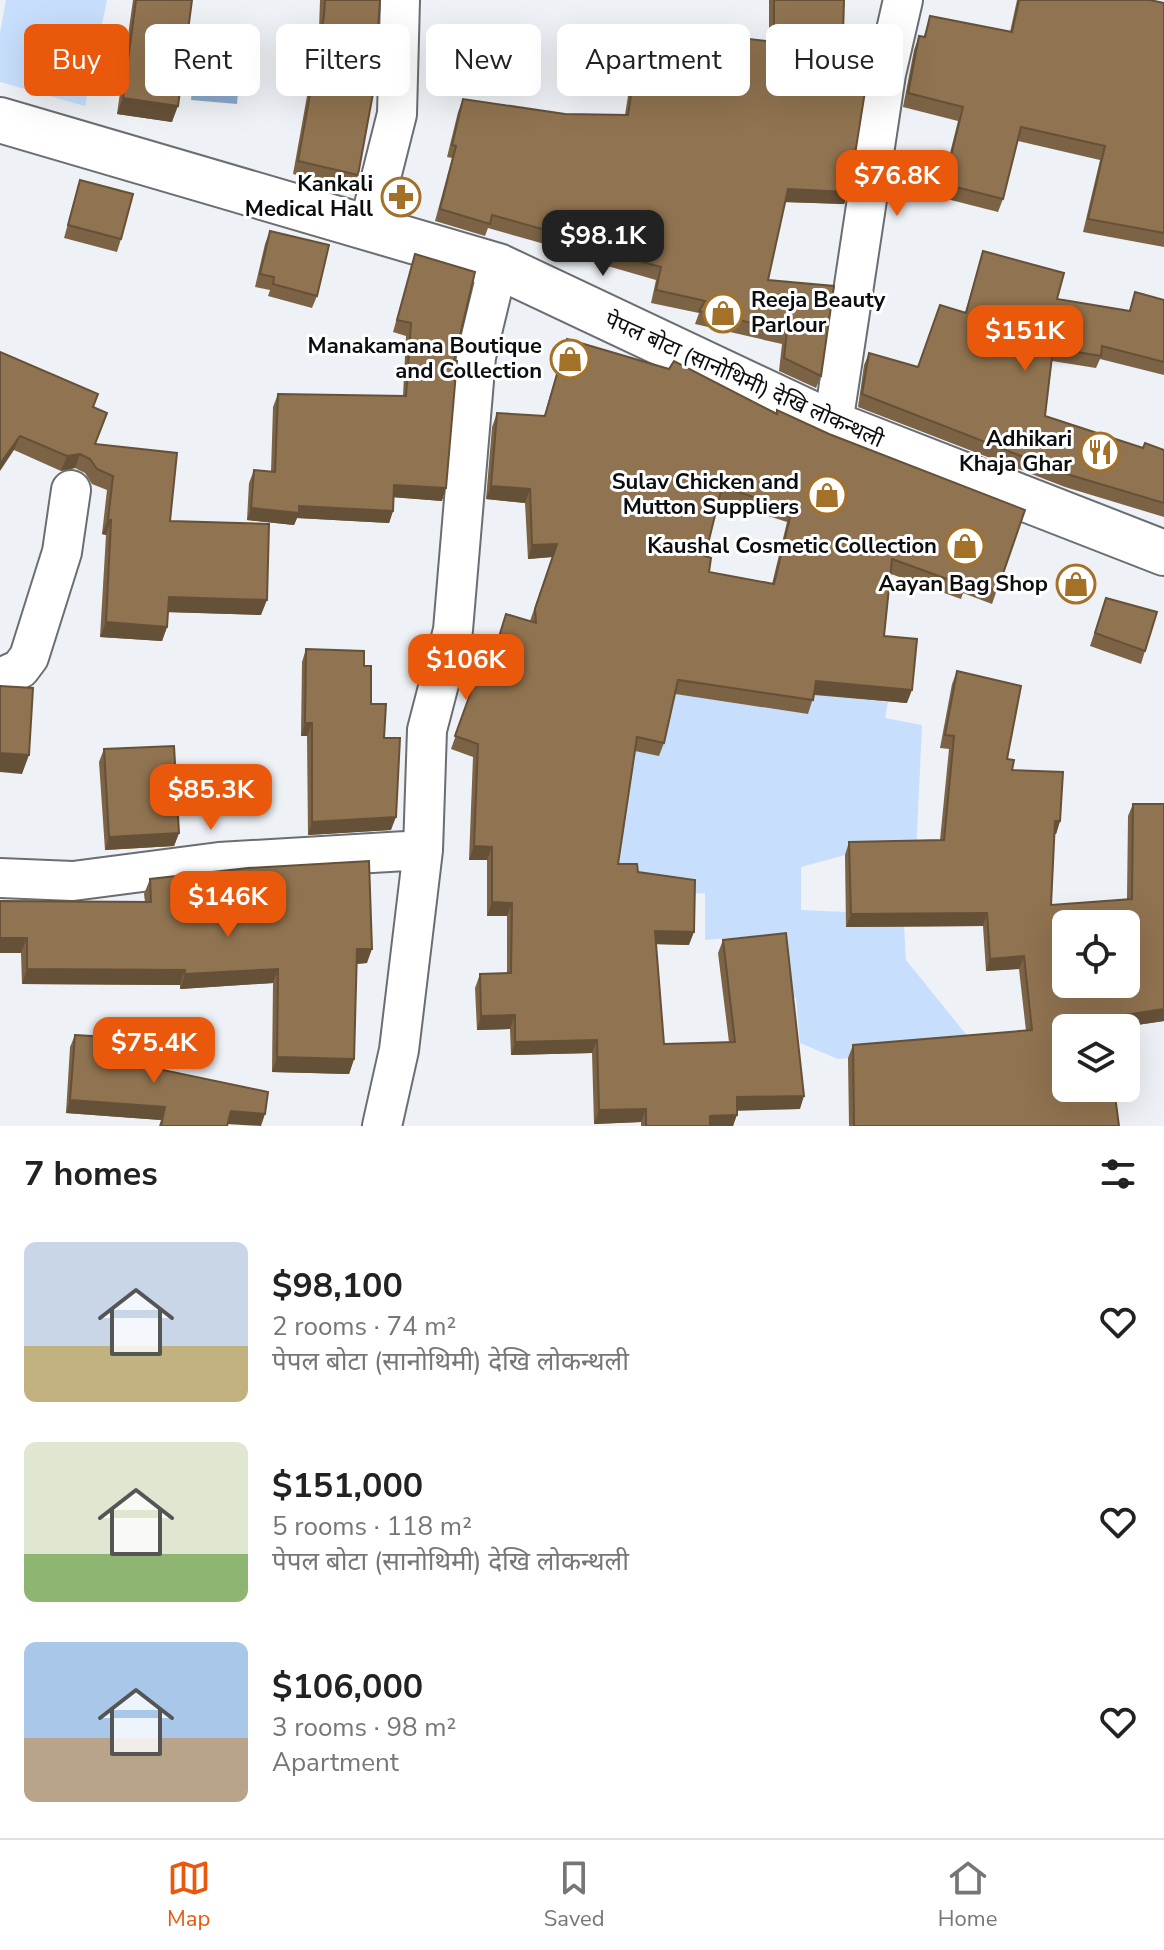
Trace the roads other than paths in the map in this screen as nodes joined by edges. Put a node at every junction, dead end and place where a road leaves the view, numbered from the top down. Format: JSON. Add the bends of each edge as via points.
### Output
{"nodes":[{"id":1,"x":400,"y":0,"type":"edge"},
{"id":2,"x":903,"y":0,"type":"edge"},
{"id":3,"x":0,"y":120,"type":"edge"},
{"id":4,"x":368,"y":229,"type":"junction"},
{"id":5,"x":498,"y":266,"type":"junction"},
{"id":6,"x":833,"y":424,"type":"junction"},
{"id":7,"x":71,"y":490,"type":"dead end"},
{"id":8,"x":1164,"y":553,"type":"edge"},
{"id":9,"x":0,"y":678,"type":"edge"},
{"id":10,"x":423,"y":850,"type":"junction"},
{"id":11,"x":0,"y":878,"type":"edge"},
{"id":12,"x":382,"y":1126,"type":"edge"}],
"edges":[{"from":1,"to":4,"type":"street","via":[[397,114]]},
{"from":2,"to":6,"type":"street","via":[[886,74]]},
{"from":3,"to":4,"type":"main road","name":"पेपल बोटा (सानोथिमी) देखि लोकन्थली"},
{"from":4,"to":5,"type":"main road","name":"पेपल बोटा (सानोथिमी) देखि लोकन्थली"},
{"from":5,"to":6,"type":"main road","name":"पेपल बोटा (सानोथिमी) देखि लोकन्थली"},
{"from":5,"to":10,"type":"street","via":[[476,357],[453,630],[427,730]]},
{"from":6,"to":8,"type":"main road","name":"पेपल बोटा (सानोथिमी) देखि लोकन्थली"},
{"from":7,"to":9,"type":"street","via":[[62,552],[29,657],[20,669]]},
{"from":10,"to":11,"type":"street","via":[[219,862],[73,881]]},
{"from":10,"to":12,"type":"street","via":[[399,1050]]}]}
